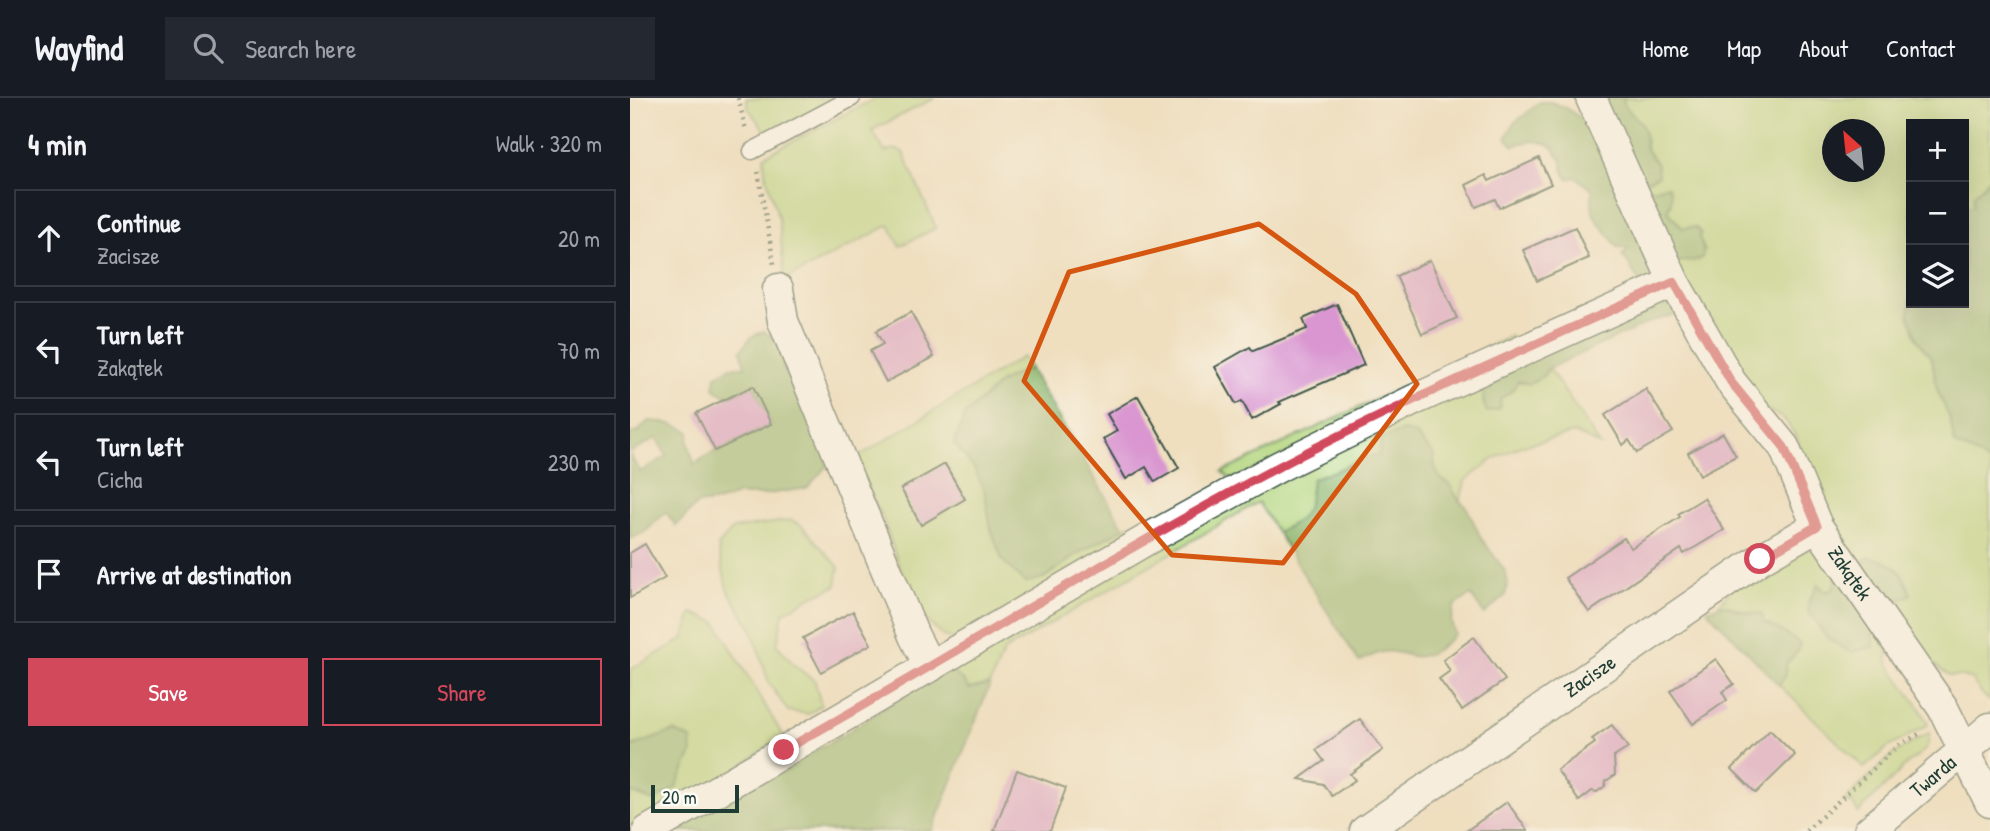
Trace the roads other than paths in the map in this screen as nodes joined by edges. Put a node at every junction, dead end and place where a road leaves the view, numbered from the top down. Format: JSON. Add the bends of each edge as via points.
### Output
{"nodes":[{"id":1,"x":852,"y":98,"type":"edge"},
{"id":2,"x":1591,"y":98,"type":"edge"},
{"id":3,"x":752,"y":150,"type":"road end"},
{"id":4,"x":1674,"y":282,"type":"junction"},
{"id":5,"x":778,"y":289,"type":"road end"},
{"id":6,"x":1817,"y":526,"type":"junction"},
{"id":7,"x":930,"y":667,"type":"junction"},
{"id":8,"x":1990,"y":728,"type":"edge"},
{"id":9,"x":1964,"y":749,"type":"junction"},
{"id":10,"x":1990,"y":802,"type":"edge"},
{"id":11,"x":648,"y":831,"type":"edge"},
{"id":12,"x":1365,"y":831,"type":"edge"},
{"id":13,"x":1869,"y":831,"type":"edge"}],
"edges":[{"from":1,"to":3,"type":"lane"},
{"from":2,"to":4,"type":"street","name":"Zakątek"},
{"from":4,"to":6,"type":"street","name":"Zakątek","via":[[1731,382],[1784,447]]},
{"from":4,"to":7,"type":"street","via":[[1280,466]]},
{"from":5,"to":7,"type":"street","via":[[783,321]]},
{"from":6,"to":9,"type":"street","name":"Zakątek","via":[[1943,708]]},
{"from":6,"to":12,"type":"street","name":"Zacisze","via":[[1760,559]]},
{"from":7,"to":11,"type":"street"},
{"from":8,"to":9,"type":"street","name":"Twarda"},
{"from":9,"to":10,"type":"street","name":"Zakątek"},
{"from":9,"to":13,"type":"street","name":"Twarda"}]}
